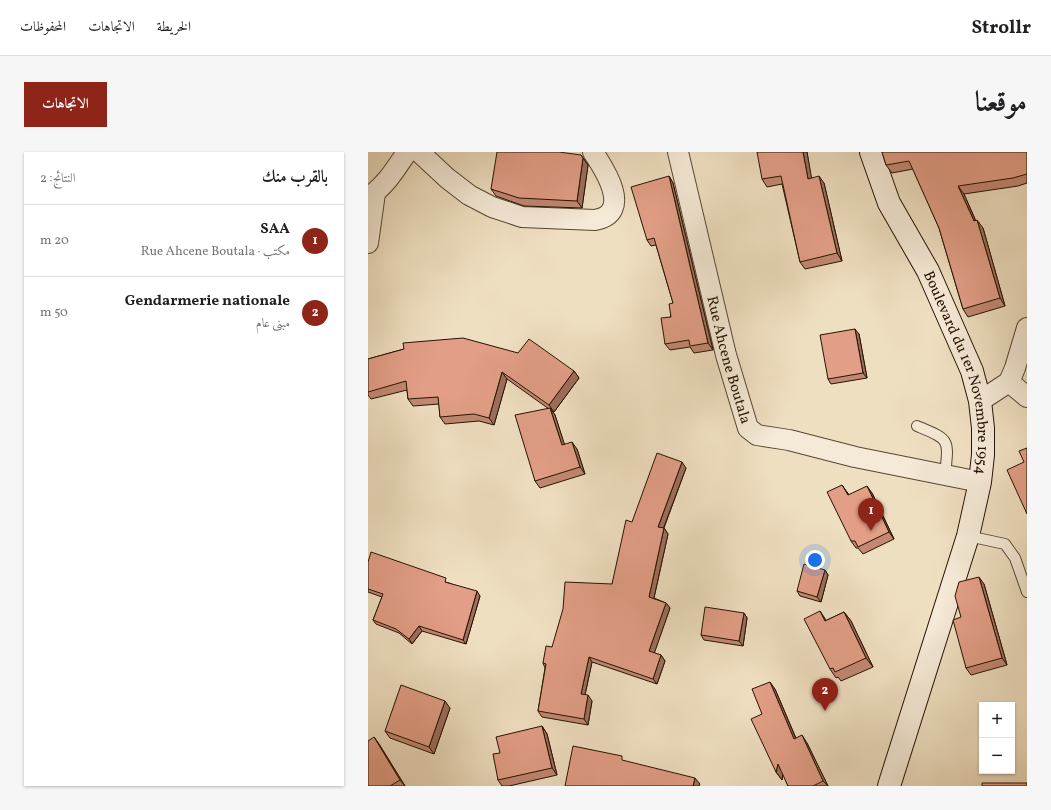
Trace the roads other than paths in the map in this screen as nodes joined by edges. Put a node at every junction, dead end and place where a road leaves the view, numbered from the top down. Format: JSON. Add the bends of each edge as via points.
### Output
{"nodes":[{"id":1,"x":407,"y":152,"type":"edge"},
{"id":2,"x":419,"y":152,"type":"edge"},
{"id":3,"x":593,"y":152,"type":"edge"},
{"id":4,"x":678,"y":152,"type":"edge"},
{"id":5,"x":871,"y":152,"type":"edge"},
{"id":6,"x":372,"y":195,"type":"edge"},
{"id":7,"x":368,"y":243,"type":"edge"},
{"id":8,"x":1027,"y":328,"type":"edge"},
{"id":9,"x":1009,"y":382,"type":"junction"},
{"id":10,"x":1027,"y":397,"type":"edge"},
{"id":11,"x":980,"y":401,"type":"junction"},
{"id":12,"x":917,"y":426,"type":"dead end"},
{"id":13,"x":945,"y":475,"type":"junction"},
{"id":14,"x":980,"y":482,"type":"junction"},
{"id":15,"x":968,"y":536,"type":"junction"},
{"id":16,"x":1027,"y":592,"type":"edge"},
{"id":17,"x":889,"y":786,"type":"edge"}],
"edges":[{"from":1,"to":6,"type":"street"},
{"from":2,"to":3,"type":"street","via":[[469,195],[492,207],[522,217],[595,220],[602,219],[611,212],[614,196],[610,180]]},
{"from":4,"to":13,"type":"street","name":"Rue Ahcene Boutala","via":[[726,355],[748,428],[757,435]]},
{"from":5,"to":11,"type":"main road","name":"Boulevard du 1er Novembre 1954","via":[[889,203],[928,271],[972,371]]},
{"from":6,"to":7,"type":"street"},
{"from":8,"to":9,"type":"street"},
{"from":9,"to":10,"type":"street"},
{"from":9,"to":11,"type":"street"},
{"from":11,"to":14,"type":"main road","name":"Boulevard du 1er Novembre 1954","via":[[983,448]]},
{"from":12,"to":13,"type":"lane","via":[[945,440],[948,449]]},
{"from":13,"to":14,"type":"street","name":"Rue Ahcene Boutala"},
{"from":14,"to":15,"type":"main road","name":"Boulevard du 1er Novembre 1954"},
{"from":15,"to":16,"type":"lane","via":[[1005,544],[1015,558]]},
{"from":15,"to":17,"type":"main road","name":"Boulevard du 1er Novembre 1954"}]}
